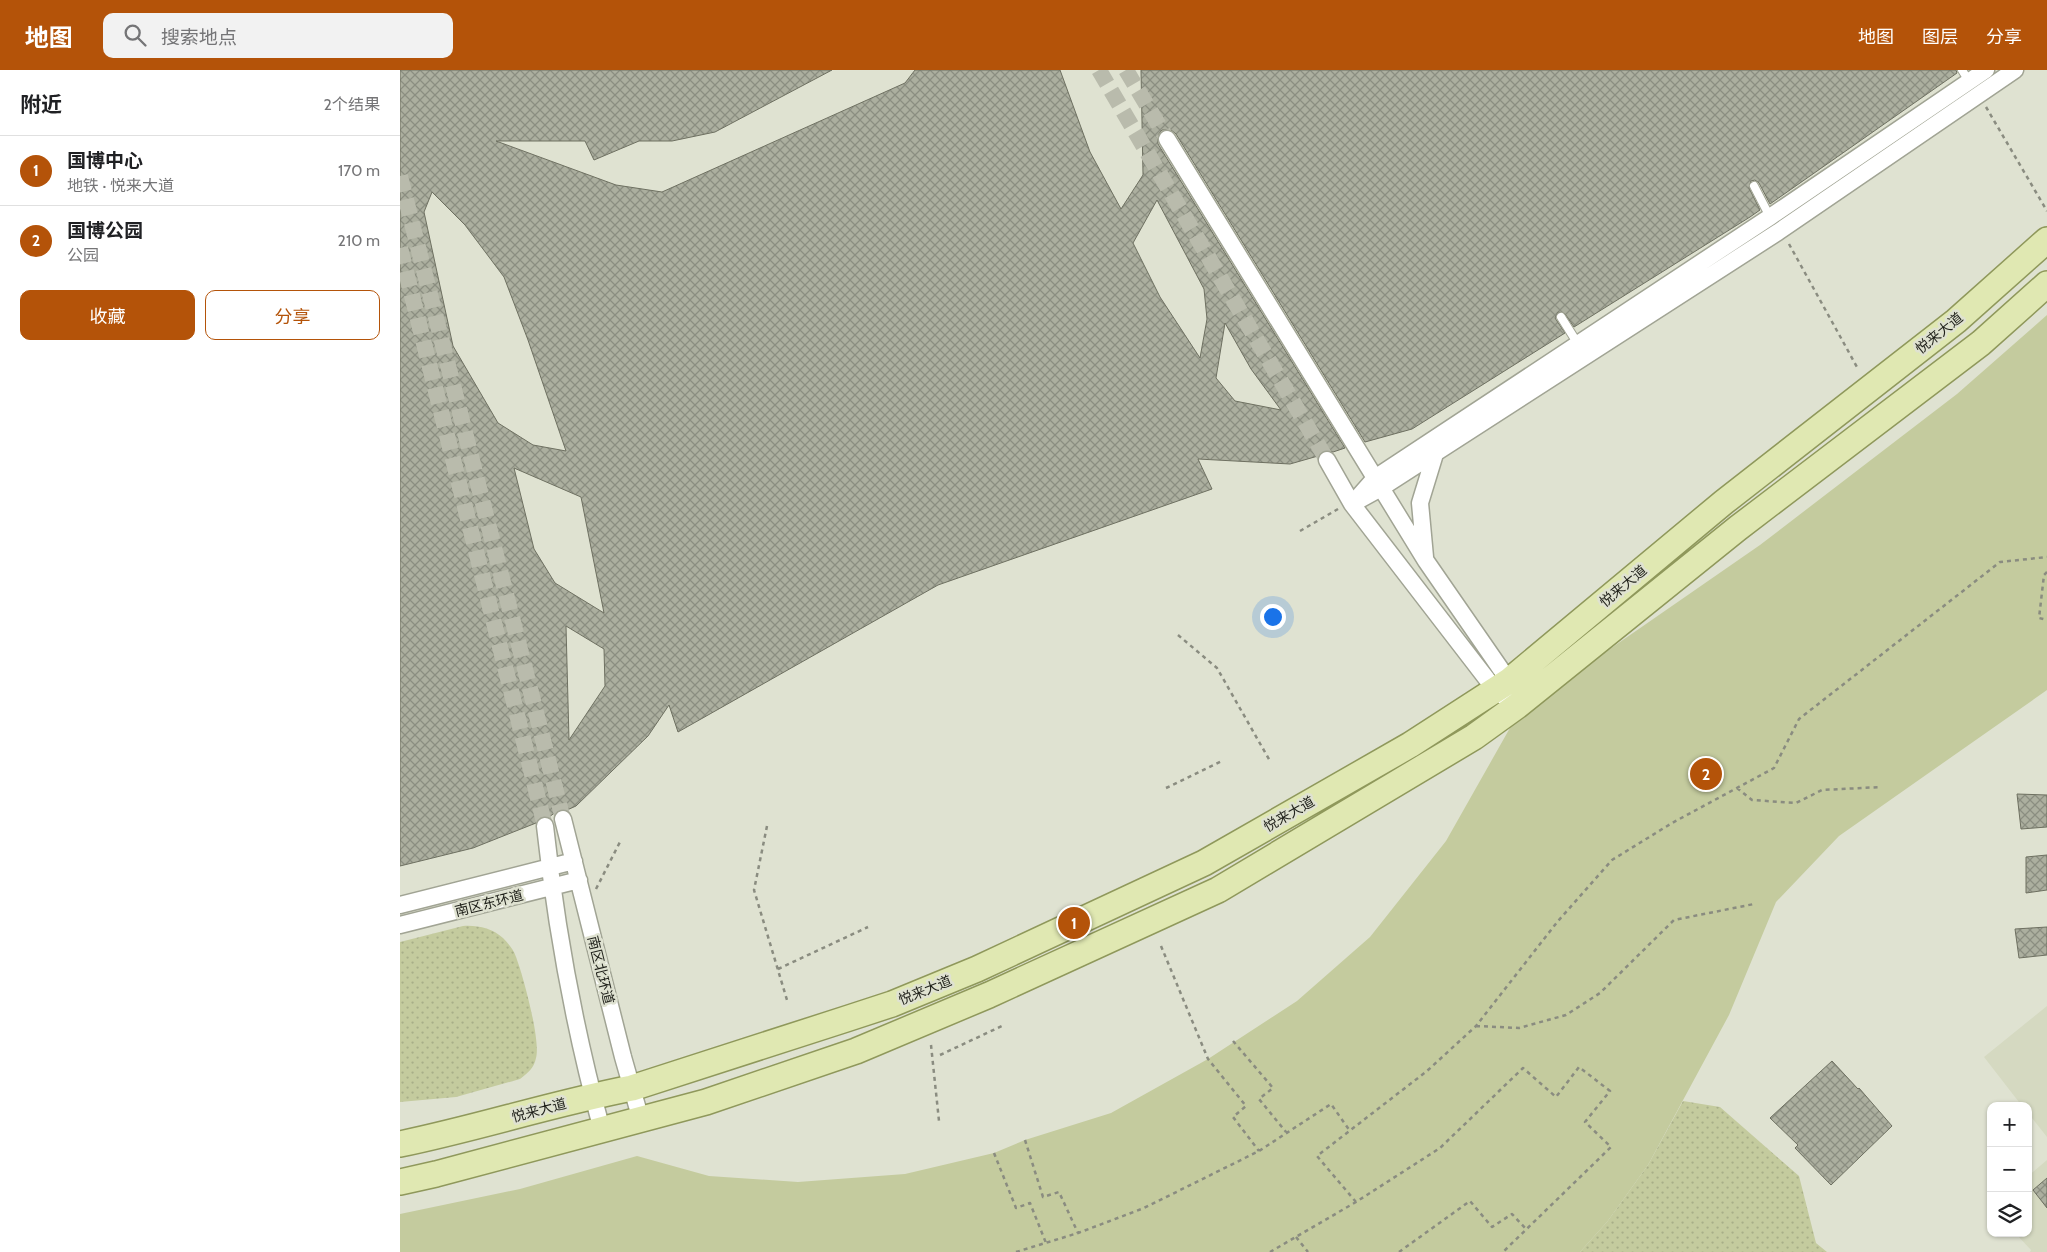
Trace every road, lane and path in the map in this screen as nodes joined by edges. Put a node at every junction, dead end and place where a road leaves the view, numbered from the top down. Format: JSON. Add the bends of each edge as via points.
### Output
{"nodes":[{"id":1,"x":1986,"y":70,"type":"edge"},
{"id":2,"x":2015,"y":70,"type":"edge"},
{"id":3,"x":1970,"y":82,"type":"edge"},
{"id":4,"x":1167,"y":140,"type":"tunnel mouth"},
{"id":5,"x":1754,"y":186,"type":"dead end"},
{"id":6,"x":2047,"y":211,"type":"edge"},
{"id":7,"x":1770,"y":217,"type":"junction"},
{"id":8,"x":1778,"y":232,"type":"junction"},
{"id":9,"x":2047,"y":240,"type":"edge"},
{"id":10,"x":2047,"y":284,"type":"edge"},
{"id":11,"x":1561,"y":317,"type":"dead end"},
{"id":12,"x":1582,"y":350,"type":"junction"},
{"id":13,"x":1857,"y":367,"type":"dead end"},
{"id":14,"x":1435,"y":454,"type":"junction"},
{"id":15,"x":1327,"y":460,"type":"tunnel mouth"},
{"id":16,"x":1378,"y":483,"type":"junction"},
{"id":17,"x":1345,"y":506,"type":"junction"},
{"id":18,"x":1300,"y":531,"type":"dead end"},
{"id":19,"x":2047,"y":557,"type":"edge"},
{"id":20,"x":1426,"y":561,"type":"junction"},
{"id":21,"x":2047,"y":572,"type":"edge"},
{"id":22,"x":2047,"y":620,"type":"edge"},
{"id":23,"x":1178,"y":635,"type":"dead end"},
{"id":24,"x":1503,"y":686,"type":"junction"},
{"id":25,"x":1517,"y":706,"type":"junction"},
{"id":26,"x":1222,"y":761,"type":"dead end"},
{"id":27,"x":1270,"y":761,"type":"dead end"},
{"id":28,"x":1881,"y":787,"type":"dead end"},
{"id":29,"x":1166,"y":788,"type":"dead end"},
{"id":30,"x":1737,"y":788,"type":"junction"},
{"id":31,"x":563,"y":819,"type":"tunnel mouth"},
{"id":32,"x":545,"y":826,"type":"tunnel mouth"},
{"id":33,"x":767,"y":826,"type":"dead end"},
{"id":34,"x":621,"y":840,"type":"dead end"},
{"id":35,"x":574,"y":861,"type":"junction"},
{"id":36,"x":550,"y":867,"type":"junction"},
{"id":37,"x":579,"y":880,"type":"junction"},
{"id":38,"x":552,"y":887,"type":"junction"},
{"id":39,"x":596,"y":890,"type":"dead end"},
{"id":40,"x":1754,"y":904,"type":"dead end"},
{"id":41,"x":400,"y":905,"type":"edge"},
{"id":42,"x":400,"y":925,"type":"edge"},
{"id":43,"x":868,"y":927,"type":"dead end"},
{"id":44,"x":1161,"y":946,"type":"dead end"},
{"id":45,"x":778,"y":969,"type":"junction"},
{"id":46,"x":787,"y":1000,"type":"dead end"},
{"id":47,"x":1004,"y":1024,"type":"dead end"},
{"id":48,"x":1476,"y":1026,"type":"junction"},
{"id":49,"x":1234,"y":1041,"type":"dead end"},
{"id":50,"x":931,"y":1045,"type":"dead end"},
{"id":51,"x":940,"y":1055,"type":"dead end"},
{"id":52,"x":632,"y":1088,"type":"junction"},
{"id":53,"x":593,"y":1096,"type":"junction"},
{"id":54,"x":641,"y":1120,"type":"junction"},
{"id":55,"x":939,"y":1121,"type":"dead end"},
{"id":56,"x":602,"y":1130,"type":"junction"},
{"id":57,"x":1350,"y":1132,"type":"junction"},
{"id":58,"x":1287,"y":1133,"type":"junction"},
{"id":59,"x":1025,"y":1140,"type":"dead end"},
{"id":60,"x":400,"y":1144,"type":"edge"},
{"id":61,"x":1259,"y":1151,"type":"junction"},
{"id":62,"x":994,"y":1153,"type":"dead end"},
{"id":63,"x":400,"y":1182,"type":"edge"},
{"id":64,"x":1356,"y":1202,"type":"junction"},
{"id":65,"x":1526,"y":1229,"type":"junction"},
{"id":66,"x":1078,"y":1233,"type":"junction"},
{"id":67,"x":1296,"y":1237,"type":"junction"},
{"id":68,"x":1046,"y":1243,"type":"junction"},
{"id":69,"x":1016,"y":1252,"type":"edge"},
{"id":70,"x":1270,"y":1252,"type":"edge"},
{"id":71,"x":1308,"y":1252,"type":"edge"},
{"id":72,"x":1399,"y":1252,"type":"edge"},
{"id":73,"x":1503,"y":1252,"type":"edge"}],
"edges":[{"from":1,"to":3,"type":"street"},
{"from":2,"to":3,"type":"street"},
{"from":3,"to":6,"type":"path"},
{"from":3,"to":7,"type":"street"},
{"from":3,"to":8,"type":"street"},
{"from":4,"to":16,"type":"street"},
{"from":5,"to":7,"type":"lane"},
{"from":7,"to":8,"type":"lane"},
{"from":7,"to":12,"type":"street"},
{"from":8,"to":12,"type":"street"},
{"from":8,"to":13,"type":"path","via":[[1788,243]]},
{"from":9,"to":24,"type":"main road","name":"悦来大道","via":[[1956,321],[1724,502]]},
{"from":10,"to":25,"type":"main road","name":"悦来大道","via":[[1981,343],[1738,528]]},
{"from":11,"to":12,"type":"lane"},
{"from":12,"to":14,"type":"street"},
{"from":12,"to":16,"type":"street"},
{"from":14,"to":16,"type":"street"},
{"from":14,"to":20,"type":"street","via":[[1420,503]]},
{"from":15,"to":17,"type":"street"},
{"from":16,"to":17,"type":"street"},
{"from":16,"to":20,"type":"street"},
{"from":17,"to":18,"type":"path"},
{"from":17,"to":24,"type":"street"},
{"from":19,"to":30,"type":"path","via":[[2000,562],[1800,719],[1774,768]]},
{"from":20,"to":24,"type":"street"},
{"from":21,"to":22,"type":"path","via":[[2039,618]]},
{"from":23,"to":27,"type":"path","via":[[1217,668]]},
{"from":24,"to":25,"type":"street"},
{"from":24,"to":52,"type":"main road","name":"悦来大道","via":[[1410,745],[1204,862],[976,969],[900,1001]]},
{"from":25,"to":54,"type":"main road","name":"悦来大道","via":[[1474,737],[1218,890],[865,1048],[706,1102]]},
{"from":26,"to":29,"type":"path"},
{"from":28,"to":30,"type":"path","via":[[1822,790],[1796,802],[1752,800]]},
{"from":30,"to":48,"type":"path","via":[[1672,822],[1612,860],[1558,920]]},
{"from":31,"to":35,"type":"street","name":"南区北环道"},
{"from":32,"to":36,"type":"street"},
{"from":33,"to":45,"type":"path","via":[[754,890]]},
{"from":34,"to":39,"type":"path"},
{"from":35,"to":36,"type":"street","name":"南区东环道"},
{"from":35,"to":37,"type":"street","name":"南区北环道"},
{"from":36,"to":38,"type":"street"},
{"from":36,"to":41,"type":"street","name":"南区东环道"},
{"from":37,"to":38,"type":"street","name":"南区东环道"},
{"from":37,"to":52,"type":"street","name":"南区北环道"},
{"from":38,"to":42,"type":"street","name":"南区东环道"},
{"from":38,"to":53,"type":"street","via":[[584,1065]]},
{"from":40,"to":48,"type":"path","via":[[1674,920],[1600,993],[1566,1015],[1519,1028]]},
{"from":43,"to":45,"type":"path"},
{"from":44,"to":61,"type":"path","via":[[1208,1059],[1246,1106],[1233,1118]]},
{"from":45,"to":46,"type":"path"},
{"from":47,"to":51,"type":"path"},
{"from":48,"to":57,"type":"path","via":[[1427,1071]]},
{"from":49,"to":58,"type":"path","via":[[1273,1088],[1259,1099]]},
{"from":50,"to":55,"type":"path"},
{"from":52,"to":53,"type":"main road","name":"悦来大道"},
{"from":52,"to":54,"type":"street","name":"南区北环道"},
{"from":53,"to":56,"type":"street"},
{"from":53,"to":60,"type":"main road","name":"悦来大道"},
{"from":54,"to":56,"type":"main road","name":"悦来大道"},
{"from":56,"to":63,"type":"main road","name":"悦来大道"},
{"from":57,"to":58,"type":"path","via":[[1331,1104]]},
{"from":57,"to":64,"type":"path","via":[[1317,1156]]},
{"from":58,"to":61,"type":"path"},
{"from":59,"to":66,"type":"path","via":[[1042,1197],[1059,1192]]},
{"from":61,"to":66,"type":"path","via":[[1144,1208]]},
{"from":62,"to":68,"type":"path","via":[[1016,1208],[1030,1203]]},
{"from":64,"to":65,"type":"path","via":[[1440,1148],[1523,1068],[1556,1097],[1579,1067],[1610,1091],[1585,1122],[1611,1147]]},
{"from":64,"to":67,"type":"path"},
{"from":65,"to":72,"type":"path","via":[[1512,1214],[1492,1227],[1470,1201]]},
{"from":65,"to":73,"type":"path"},
{"from":66,"to":68,"type":"path"},
{"from":67,"to":70,"type":"path"},
{"from":67,"to":71,"type":"path"},
{"from":68,"to":69,"type":"path"}]}
